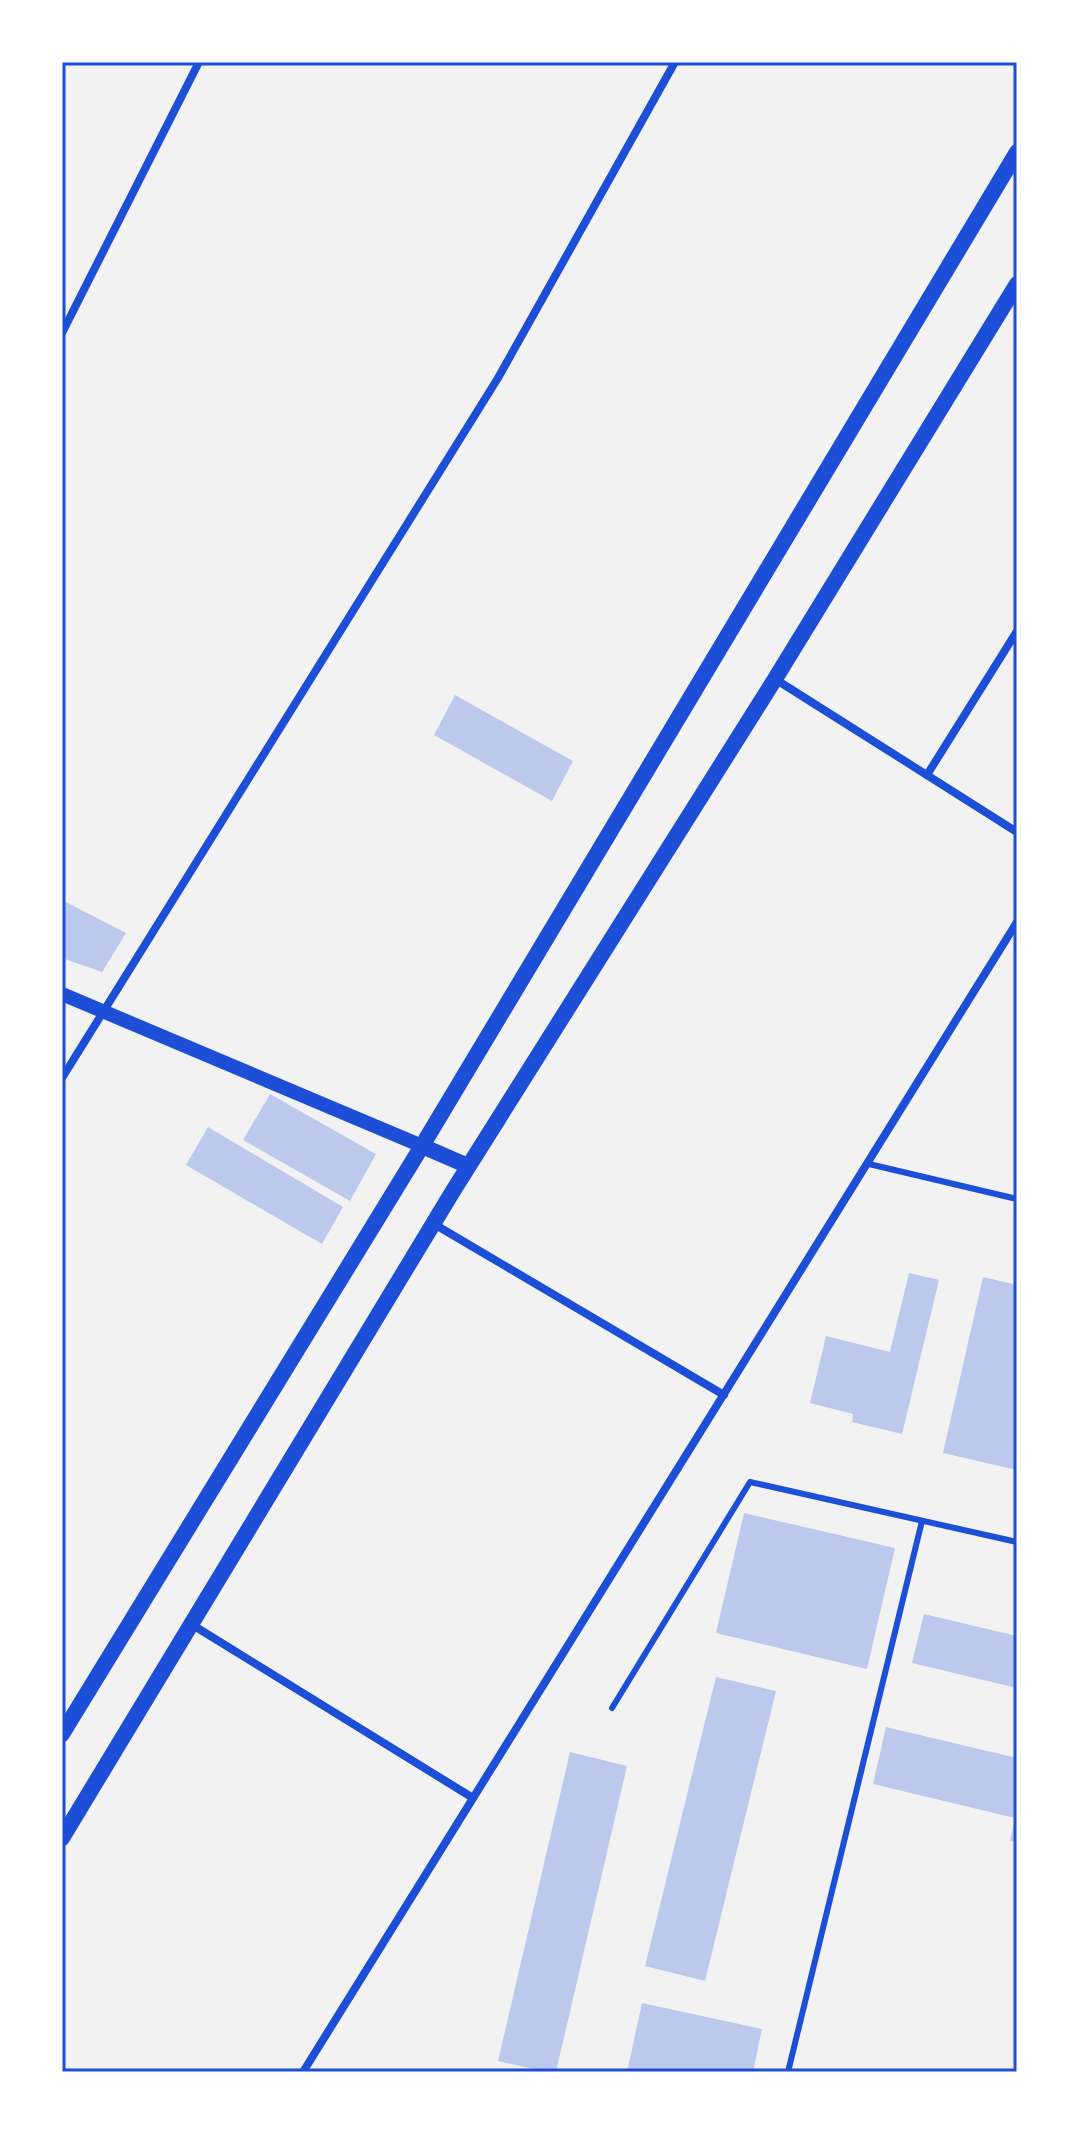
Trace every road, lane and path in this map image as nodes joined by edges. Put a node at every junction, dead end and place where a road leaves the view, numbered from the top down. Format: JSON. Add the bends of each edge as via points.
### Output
{"nodes":[{"id":1,"x":199,"y":62,"type":"edge"},
{"id":2,"x":675,"y":62,"type":"edge"},
{"id":3,"x":1017,"y":152,"type":"edge"},
{"id":4,"x":1017,"y":284,"type":"edge"},
{"id":5,"x":62,"y":333,"type":"edge"},
{"id":6,"x":1017,"y":631,"type":"edge"},
{"id":7,"x":775,"y":679,"type":"junction"},
{"id":8,"x":927,"y":775,"type":"junction"},
{"id":9,"x":1017,"y":832,"type":"edge"},
{"id":10,"x":1017,"y":922,"type":"edge"},
{"id":11,"x":62,"y":994,"type":"edge"},
{"id":12,"x":104,"y":1011,"type":"junction"},
{"id":13,"x":62,"y":1078,"type":"edge"},
{"id":14,"x":422,"y":1146,"type":"junction"},
{"id":15,"x":869,"y":1164,"type":"junction"},
{"id":16,"x":468,"y":1166,"type":"junction"},
{"id":17,"x":1017,"y":1199,"type":"edge"},
{"id":18,"x":434,"y":1224,"type":"junction"},
{"id":19,"x":724,"y":1395,"type":"junction"},
{"id":20,"x":922,"y":1521,"type":"junction"},
{"id":21,"x":1017,"y":1542,"type":"edge"},
{"id":22,"x":191,"y":1624,"type":"junction"},
{"id":23,"x":612,"y":1708,"type":"dead end"},
{"id":24,"x":62,"y":1734,"type":"edge"},
{"id":25,"x":473,"y":1798,"type":"junction"},
{"id":26,"x":62,"y":1838,"type":"edge"},
{"id":27,"x":303,"y":2072,"type":"edge"},
{"id":28,"x":788,"y":2072,"type":"edge"}],
"edges":[{"from":1,"to":5,"type":"street"},
{"from":2,"to":12,"type":"street","via":[[498,378]]},
{"from":3,"to":14,"type":"main road"},
{"from":4,"to":7,"type":"main road"},
{"from":6,"to":8,"type":"street"},
{"from":7,"to":8,"type":"street"},
{"from":7,"to":16,"type":"main road"},
{"from":8,"to":9,"type":"street"},
{"from":10,"to":15,"type":"street"},
{"from":11,"to":12,"type":"street"},
{"from":12,"to":13,"type":"street"},
{"from":12,"to":14,"type":"street"},
{"from":14,"to":16,"type":"main road"},
{"from":14,"to":24,"type":"main road"},
{"from":15,"to":17,"type":"lane"},
{"from":15,"to":19,"type":"street"},
{"from":16,"to":18,"type":"main road"},
{"from":18,"to":19,"type":"street"},
{"from":18,"to":22,"type":"main road"},
{"from":19,"to":25,"type":"street"},
{"from":20,"to":21,"type":"lane"},
{"from":20,"to":23,"type":"lane","via":[[750,1482]]},
{"from":20,"to":28,"type":"lane"},
{"from":22,"to":25,"type":"street"},
{"from":22,"to":26,"type":"main road"},
{"from":25,"to":27,"type":"street"}]}
